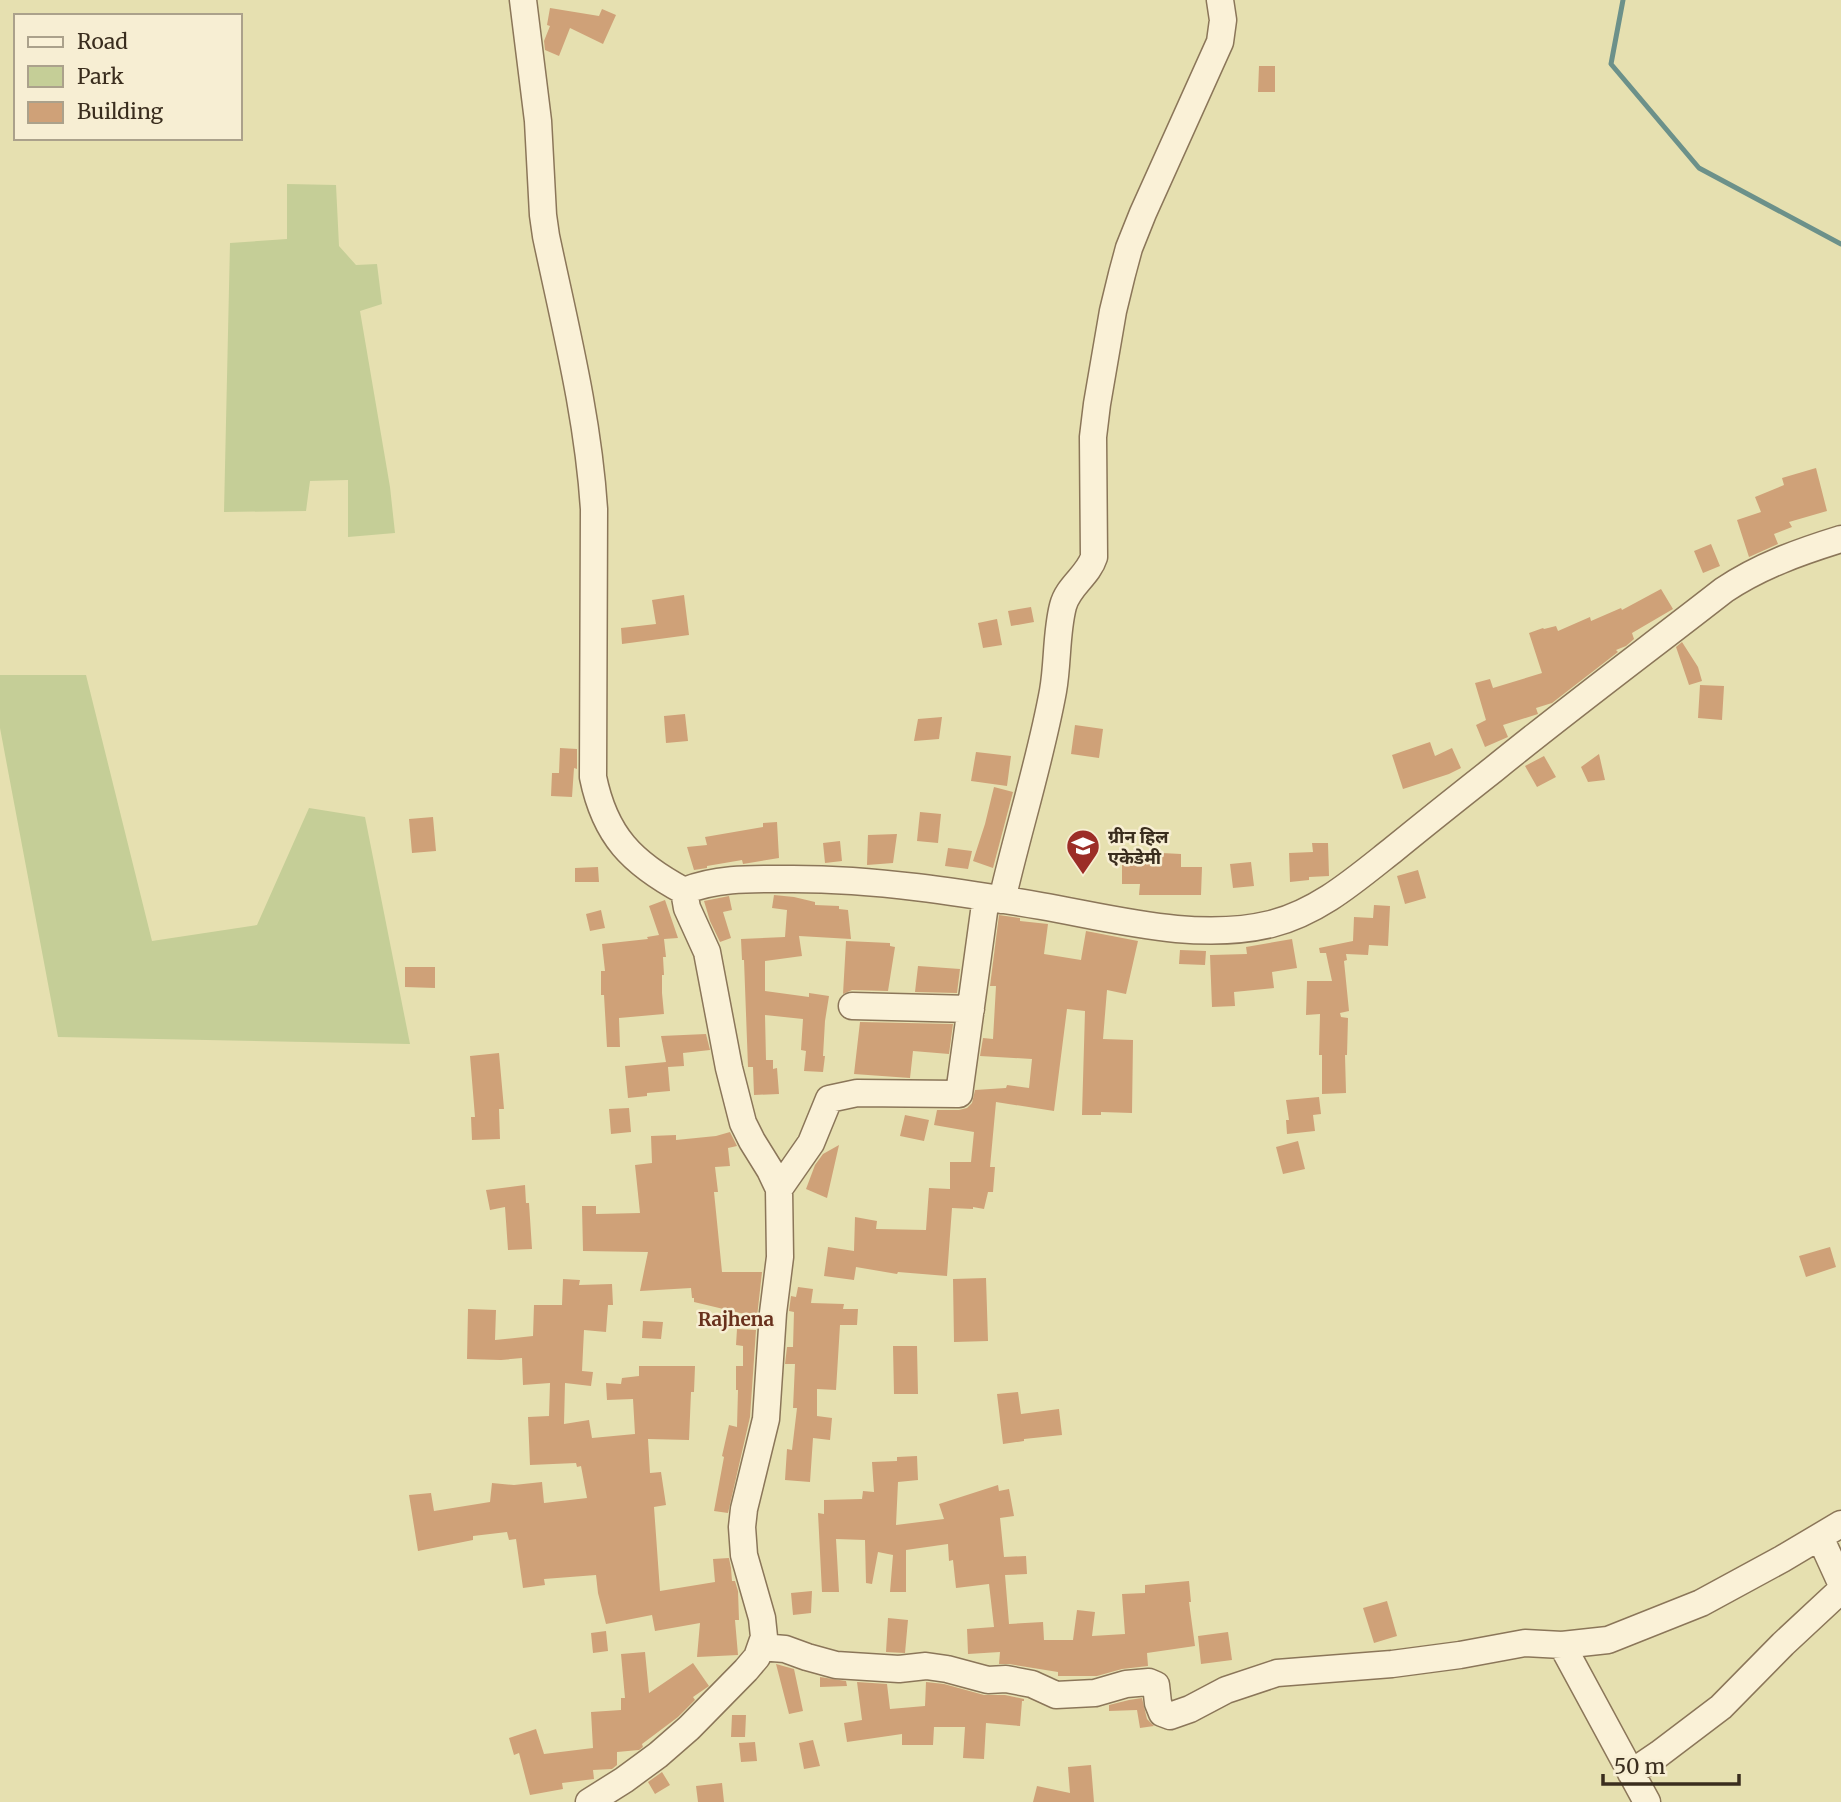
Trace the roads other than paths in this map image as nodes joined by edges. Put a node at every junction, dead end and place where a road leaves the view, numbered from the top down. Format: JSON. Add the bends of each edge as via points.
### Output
{"nodes":[{"id":1,"x":523,"y":0,"type":"edge"},
{"id":2,"x":1220,"y":0,"type":"edge"},
{"id":3,"x":1841,"y":539,"type":"edge"},
{"id":4,"x":684,"y":891,"type":"junction"},
{"id":5,"x":994,"y":898,"type":"junction"},
{"id":6,"x":852,"y":1006,"type":"dead end"},
{"id":7,"x":971,"y":1009,"type":"junction"},
{"id":8,"x":779,"y":1189,"type":"junction"},
{"id":9,"x":1831,"y":1530,"type":"edge"},
{"id":10,"x":1841,"y":1583,"type":"edge"},
{"id":11,"x":1841,"y":1590,"type":"edge"},
{"id":12,"x":1562,"y":1645,"type":"junction"},
{"id":13,"x":761,"y":1647,"type":"junction"},
{"id":14,"x":1631,"y":1773,"type":"junction"},
{"id":15,"x":589,"y":1802,"type":"edge"},
{"id":16,"x":1647,"y":1802,"type":"edge"}],
"edges":[{"from":1,"to":4,"type":"street","via":[[537,111],[544,226],[592,478],[593,777],[604,817],[622,845],[653,873]]},
{"from":2,"to":5,"type":"street","via":[[1220,42],[1143,213],[1119,287],[1093,437],[1094,557],[1063,603],[1054,688],[1036,769]]},
{"from":3,"to":5,"type":"street","via":[[1761,568],[1724,590],[1366,871],[1305,913],[1270,925],[1210,931],[1140,924]]},
{"from":4,"to":5,"type":"street","via":[[732,879],[817,879]]},
{"from":4,"to":8,"type":"street","via":[[706,951],[743,1123]]},
{"from":5,"to":7,"type":"street"},
{"from":6,"to":7,"type":"street"},
{"from":7,"to":8,"type":"street","via":[[960,1094],[857,1093],[830,1100],[811,1143]]},
{"from":8,"to":13,"type":"street","via":[[780,1257],[766,1419],[742,1527],[744,1555],[764,1628]]},
{"from":9,"to":10,"type":"street"},
{"from":9,"to":12,"type":"street","via":[[1701,1603],[1608,1640]]},
{"from":11,"to":14,"type":"street","via":[[1721,1707]]},
{"from":12,"to":13,"type":"street","via":[[1525,1643],[1392,1664],[1277,1673],[1170,1716],[1162,1713],[1156,1685],[1149,1682],[1056,1695],[1032,1684],[947,1669],[836,1665],[785,1649]]},
{"from":12,"to":14,"type":"street"},
{"from":13,"to":15,"type":"street","via":[[746,1670],[689,1728]]},
{"from":14,"to":16,"type":"street"}]}
